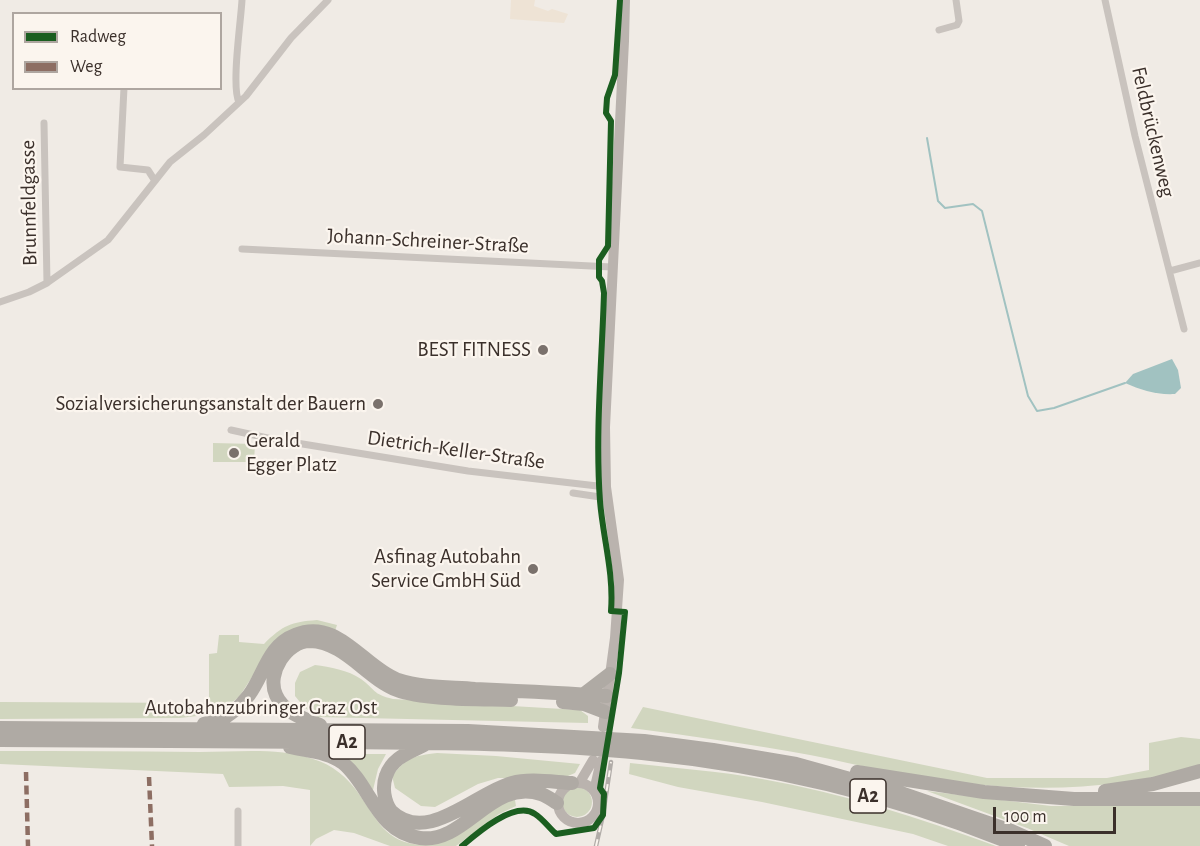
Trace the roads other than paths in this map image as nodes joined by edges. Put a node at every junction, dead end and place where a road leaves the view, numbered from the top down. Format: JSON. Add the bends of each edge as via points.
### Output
{"nodes":[{"id":1,"x":242,"y":0,"type":"edge"},
{"id":2,"x":328,"y":0,"type":"edge"},
{"id":3,"x":625,"y":0,"type":"edge"},
{"id":4,"x":956,"y":0,"type":"edge"},
{"id":5,"x":1106,"y":0,"type":"edge"},
{"id":6,"x":322,"y":3,"type":"edge"},
{"id":7,"x":939,"y":30,"type":"dead end"},
{"id":8,"x":124,"y":90,"type":"edge"},
{"id":9,"x":239,"y":102,"type":"junction"},
{"id":10,"x":44,"y":123,"type":"dead end"},
{"id":11,"x":155,"y":181,"type":"junction"},
{"id":12,"x":242,"y":249,"type":"dead end"},
{"id":13,"x":1200,"y":263,"type":"edge"},
{"id":14,"x":612,"y":267,"type":"junction"},
{"id":15,"x":1170,"y":271,"type":"junction"},
{"id":16,"x":47,"y":283,"type":"junction"},
{"id":17,"x":0,"y":302,"type":"edge"},
{"id":18,"x":1184,"y":329,"type":"dead end"},
{"id":19,"x":231,"y":430,"type":"dead end"},
{"id":20,"x":606,"y":492,"type":"junction"},
{"id":21,"x":573,"y":493,"type":"dead end"},
{"id":22,"x":610,"y":674,"type":"junction"},
{"id":23,"x":584,"y":694,"type":"junction"},
{"id":24,"x":607,"y":696,"type":"junction"},
{"id":25,"x":604,"y":712,"type":"junction"},
{"id":26,"x":603,"y":727,"type":"dead end"},
{"id":27,"x":0,"y":728,"type":"edge"},
{"id":28,"x":193,"y":729,"type":"junction"},
{"id":29,"x":333,"y":729,"type":"junction"},
{"id":30,"x":0,"y":740,"type":"edge"},
{"id":31,"x":265,"y":741,"type":"junction"},
{"id":32,"x":428,"y":742,"type":"junction"},
{"id":33,"x":575,"y":742,"type":"junction"},
{"id":34,"x":643,"y":747,"type":"junction"},
{"id":35,"x":796,"y":764,"type":"junction"},
{"id":36,"x":1200,"y":771,"type":"edge"},
{"id":37,"x":576,"y":783,"type":"junction"},
{"id":38,"x":594,"y":791,"type":"junction"},
{"id":39,"x":1052,"y":796,"type":"junction"},
{"id":40,"x":1200,"y":799,"type":"edge"},
{"id":41,"x":557,"y":802,"type":"junction"},
{"id":42,"x":238,"y":811,"type":"dead end"},
{"id":43,"x":238,"y":846,"type":"edge"},
{"id":44,"x":1018,"y":846,"type":"edge"},
{"id":45,"x":1045,"y":846,"type":"edge"}],
"edges":[{"from":1,"to":9,"type":"street","via":[[236,82]]},
{"from":2,"to":6,"type":"street"},
{"from":3,"to":14,"type":"main road"},
{"from":4,"to":7,"type":"street","via":[[957,25]]},
{"from":5,"to":15,"type":"street","name":"Feldbrückenweg"},
{"from":6,"to":9,"type":"street"},
{"from":8,"to":11,"type":"street","via":[[120,167],[148,170]]},
{"from":9,"to":11,"type":"street","via":[[170,162]]},
{"from":10,"to":16,"type":"street","name":"Brunnfeldgasse"},
{"from":11,"to":16,"type":"street","via":[[108,240]]},
{"from":12,"to":14,"type":"street","name":"Johann-Schreiner-Straße"},
{"from":13,"to":15,"type":"street"},
{"from":14,"to":20,"type":"main road","via":[[605,406]]},
{"from":15,"to":18,"type":"street","name":"Feldbrückenweg"},
{"from":16,"to":17,"type":"street"},
{"from":19,"to":20,"type":"street","name":"Dietrich-Keller-Straße"},
{"from":20,"to":21,"type":"street"},
{"from":20,"to":22,"type":"main road","via":[[619,580]]},
{"from":22,"to":23,"type":"highway"},
{"from":22,"to":24,"type":"main road"},
{"from":23,"to":24,"type":"highway"},
{"from":23,"to":28,"type":"highway","via":[[409,683],[390,676],[339,639],[316,632],[288,639],[269,657],[249,696],[240,705],[224,718]]},
{"from":24,"to":25,"type":"main road"},
{"from":25,"to":26,"type":"main road"},
{"from":25,"to":29,"type":"highway","via":[[569,702],[407,693],[379,681],[336,648],[305,641],[290,649],[277,664],[275,693],[293,713]]},
{"from":27,"to":28,"type":"highway","name":"Autobahnzubringer Graz Ost","number":"A2"},
{"from":28,"to":29,"type":"highway","name":"Autobahnzubringer Graz Ost","number":"A2"},
{"from":29,"to":33,"type":"highway","name":"Autobahnzubringer Graz Ost","number":"A2","via":[[468,731]]},
{"from":30,"to":31,"type":"highway","name":"Autobahnzubringer Graz Ost","number":"A2"},
{"from":31,"to":32,"type":"highway","name":"Autobahnzubringer Graz Ost","number":"A2"},
{"from":31,"to":41,"type":"highway","via":[[340,761],[389,824],[419,838],[447,834],[512,793],[540,794]]},
{"from":32,"to":33,"type":"highway","name":"Autobahnzubringer Graz Ost","number":"A2"},
{"from":32,"to":37,"type":"highway","via":[[396,760],[383,785],[388,808],[412,826],[441,824],[489,793],[516,782]]},
{"from":33,"to":34,"type":"highway","name":"Autobahnzubringer Graz Ost","number":"A2"},
{"from":34,"to":35,"type":"highway","name":"Autobahnzubringer Graz Ost","number":"A2","via":[[713,750]]},
{"from":34,"to":44,"type":"highway","name":"Autobahnzubringer Graz Ost","number":"A2","via":[[783,774],[892,802]]},
{"from":35,"to":39,"type":"highway","via":[[984,792]]},
{"from":35,"to":45,"type":"highway","name":"Autobahnzubringer Graz Ost","number":"A2","via":[[904,794]]},
{"from":36,"to":39,"type":"highway","via":[[1153,784]]},
{"from":37,"to":38,"type":"main road","via":[[588,785]]},
{"from":37,"to":38,"type":"main road","via":[[597,761]]},
{"from":37,"to":41,"type":"main road","via":[[563,790]]},
{"from":38,"to":41,"type":"main road","via":[[599,803],[588,821],[567,820]]},
{"from":39,"to":40,"type":"highway"},
{"from":42,"to":43,"type":"street"}]}
